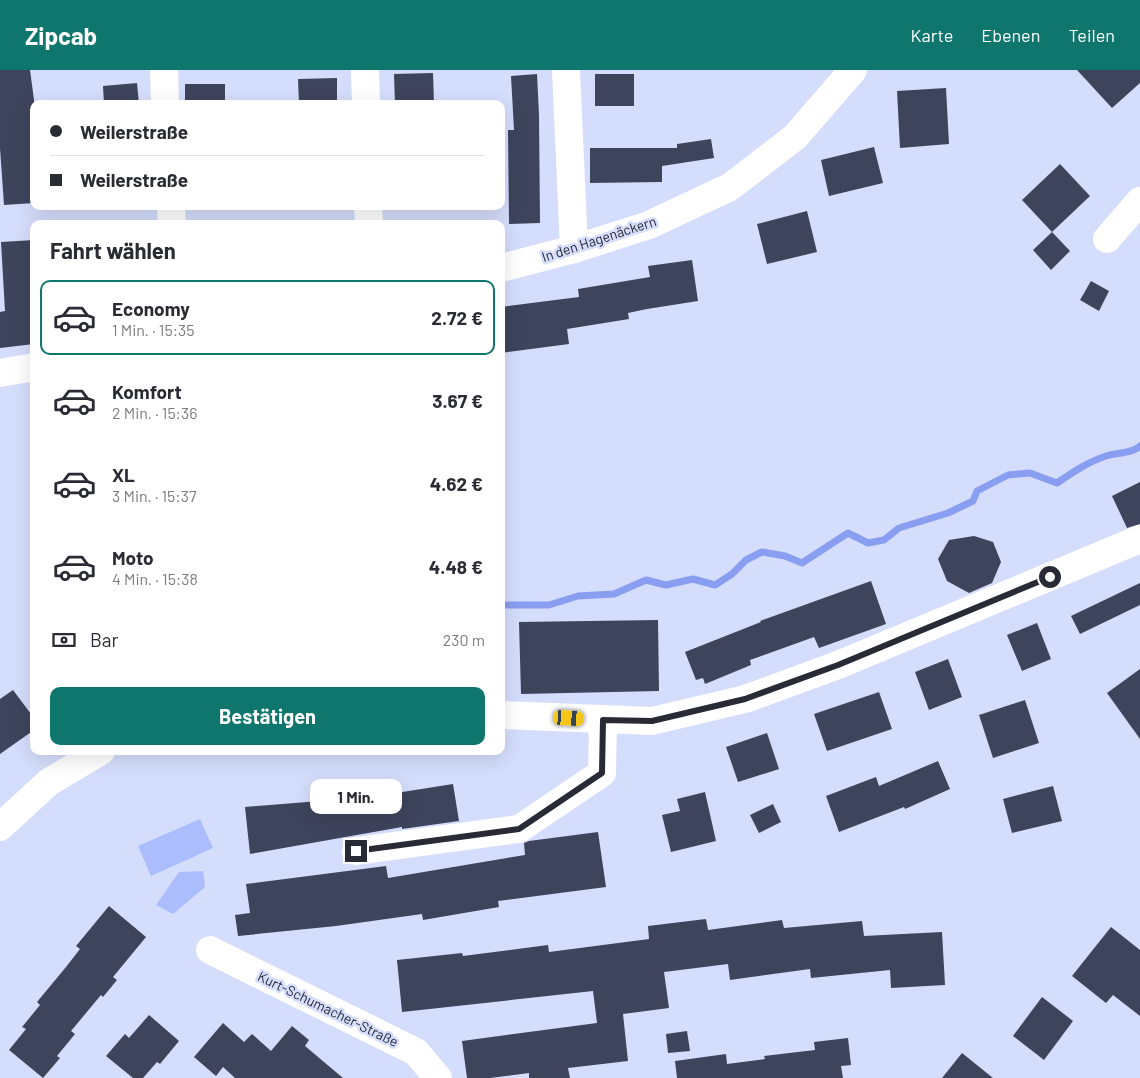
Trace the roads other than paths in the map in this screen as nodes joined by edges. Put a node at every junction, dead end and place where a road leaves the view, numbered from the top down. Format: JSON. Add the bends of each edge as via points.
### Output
{"nodes":[{"id":1,"x":164,"y":70,"type":"edge"},
{"id":2,"x":365,"y":70,"type":"edge"},
{"id":3,"x":566,"y":70,"type":"edge"},
{"id":4,"x":853,"y":70,"type":"edge"},
{"id":5,"x":166,"y":100,"type":"edge"},
{"id":6,"x":366,"y":100,"type":"edge"},
{"id":7,"x":1140,"y":201,"type":"edge"},
{"id":8,"x":1107,"y":239,"type":"dead end"},
{"id":9,"x":574,"y":249,"type":"junction"},
{"id":10,"x":505,"y":267,"type":"edge"},
{"id":11,"x":30,"y":368,"type":"edge"},
{"id":12,"x":0,"y":373,"type":"edge"},
{"id":13,"x":1140,"y":539,"type":"edge"},
{"id":14,"x":505,"y":714,"type":"edge"},
{"id":15,"x":603,"y":720,"type":"junction"},
{"id":16,"x":94,"y":755,"type":"edge"},
{"id":17,"x":0,"y":827,"type":"edge"},
{"id":18,"x":356,"y":851,"type":"dead end"},
{"id":19,"x":210,"y":950,"type":"dead end"},
{"id":20,"x":438,"y":1078,"type":"edge"}],
"edges":[{"from":1,"to":5,"type":"street"},
{"from":2,"to":6,"type":"street"},
{"from":3,"to":9,"type":"street"},
{"from":4,"to":9,"type":"street","name":"In den Hagenäckern","via":[[795,137],[730,187],[649,224]]},
{"from":7,"to":8,"type":"street"},
{"from":9,"to":10,"type":"street","name":"In den Hagenäckern"},
{"from":11,"to":12,"type":"street"},
{"from":13,"to":15,"type":"street","via":[[838,665],[745,699],[652,721]]},
{"from":14,"to":15,"type":"street"},
{"from":15,"to":18,"type":"street","via":[[602,773],[519,829]]},
{"from":16,"to":17,"type":"street","via":[[49,782]]},
{"from":19,"to":20,"type":"street","name":"Kurt-Schumacher-Straße","via":[[416,1052]]}]}
